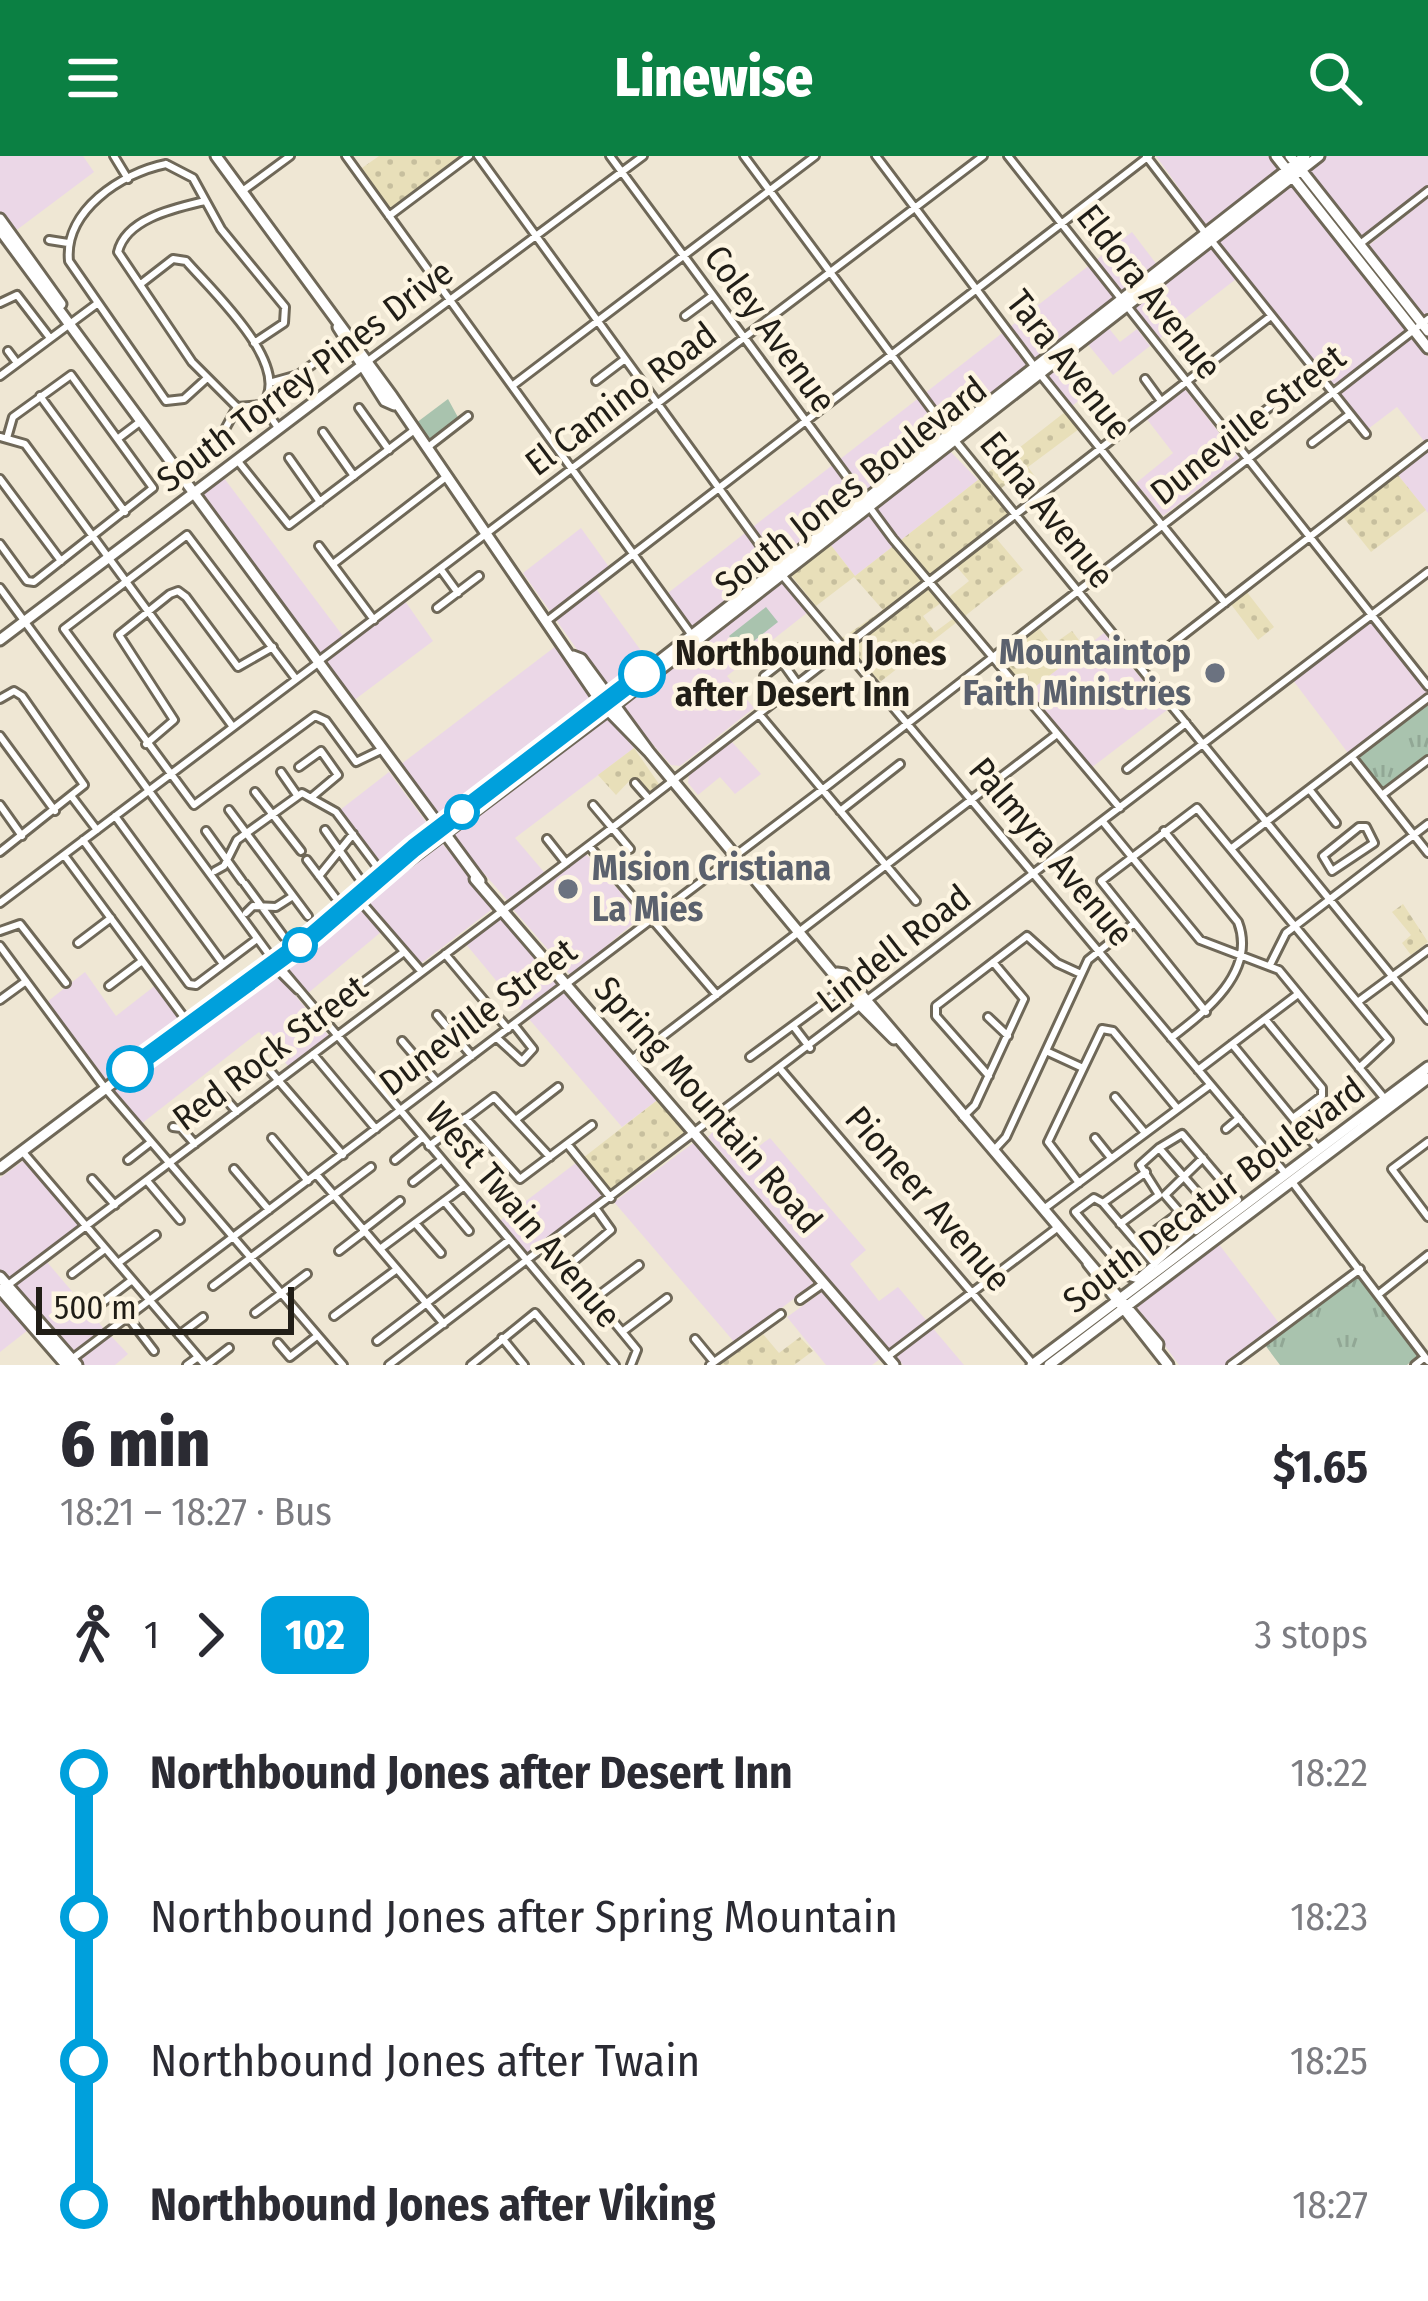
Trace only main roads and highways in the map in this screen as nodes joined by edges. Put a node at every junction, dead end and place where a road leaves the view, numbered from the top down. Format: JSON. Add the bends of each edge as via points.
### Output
{"nodes":[{"id":1,"x":216,"y":156,"type":"edge"},
{"id":2,"x":1276,"y":156,"type":"edge"},
{"id":3,"x":1319,"y":156,"type":"edge"},
{"id":4,"x":1295,"y":166,"type":"edge"},
{"id":5,"x":2,"y":226,"type":"edge"},
{"id":6,"x":1209,"y":237,"type":"junction"},
{"id":7,"x":1356,"y":248,"type":"junction"},
{"id":8,"x":17,"y":254,"type":"junction"},
{"id":9,"x":37,"y":269,"type":"junction"},
{"id":10,"x":1123,"y":304,"type":"junction"},
{"id":11,"x":71,"y":323,"type":"junction"},
{"id":12,"x":1423,"y":326,"type":"edge"},
{"id":13,"x":1428,"y":348,"type":"edge"},
{"id":14,"x":364,"y":364,"type":"junction"},
{"id":15,"x":194,"y":493,"type":"junction"},
{"id":16,"x":0,"y":640,"type":"edge"},
{"id":17,"x":609,"y":705,"type":"junction"},
{"id":18,"x":441,"y":833,"type":"junction"},
{"id":19,"x":1428,"y":1067,"type":"edge"},
{"id":20,"x":1428,"y":1078,"type":"edge"},
{"id":21,"x":1385,"y":1099,"type":"junction"},
{"id":22,"x":1370,"y":1121,"type":"junction"},
{"id":23,"x":0,"y":1168,"type":"edge"},
{"id":24,"x":1289,"y":1178,"type":"junction"},
{"id":25,"x":1217,"y":1220,"type":"junction"},
{"id":26,"x":1194,"y":1237,"type":"junction"},
{"id":27,"x":1210,"y":1244,"type":"junction"},
{"id":28,"x":1177,"y":1269,"type":"junction"},
{"id":29,"x":2,"y":1286,"type":"edge"},
{"id":30,"x":1123,"y":1304,"type":"junction"},
{"id":31,"x":1160,"y":1360,"type":"edge"},
{"id":32,"x":891,"y":1361,"type":"edge"},
{"id":33,"x":69,"y":1364,"type":"edge"},
{"id":34,"x":1033,"y":1365,"type":"edge"},
{"id":35,"x":1048,"y":1365,"type":"edge"}],
"edges":[{"from":1,"to":14,"type":"main road"},
{"from":2,"to":4,"type":"main road"},
{"from":3,"to":4,"type":"main road","name":"South Jones Boulevard"},
{"from":4,"to":6,"type":"main road","name":"South Jones Boulevard"},
{"from":4,"to":7,"type":"main road"},
{"from":5,"to":8,"type":"main road","name":"Spring Mountain Road"},
{"from":5,"to":9,"type":"main road","name":"Spring Mountain Road"},
{"from":6,"to":10,"type":"main road","name":"South Jones Boulevard"},
{"from":6,"to":10,"type":"main road","name":"South Jones Boulevard"},
{"from":7,"to":12,"type":"main road"},
{"from":7,"to":12,"type":"main road"},
{"from":8,"to":9,"type":"main road"},
{"from":8,"to":11,"type":"main road","name":"Spring Mountain Road"},
{"from":9,"to":11,"type":"main road","name":"Spring Mountain Road"},
{"from":10,"to":17,"type":"main road","name":"South Jones Boulevard"},
{"from":11,"to":15,"type":"main road","name":"Spring Mountain Road"},
{"from":12,"to":13,"type":"main road"},
{"from":14,"to":15,"type":"main road","name":"South Torrey Pines Drive"},
{"from":14,"to":17,"type":"main road"},
{"from":15,"to":16,"type":"main road","name":"South Torrey Pines Drive"},
{"from":15,"to":18,"type":"main road","name":"Spring Mountain Road"},
{"from":17,"to":18,"type":"main road","name":"South Jones Boulevard"},
{"from":17,"to":30,"type":"main road"},
{"from":18,"to":23,"type":"main road","name":"South Jones Boulevard"},
{"from":18,"to":32,"type":"main road","name":"Spring Mountain Road"},
{"from":19,"to":21,"type":"main road","name":"South Decatur Boulevard"},
{"from":20,"to":22,"type":"main road","name":"South Decatur Boulevard"},
{"from":21,"to":22,"type":"main road"},
{"from":21,"to":24,"type":"main road","name":"South Decatur Boulevard"},
{"from":22,"to":24,"type":"main road","name":"South Decatur Boulevard"},
{"from":24,"to":25,"type":"main road","name":"South Decatur Boulevard"},
{"from":24,"to":27,"type":"main road","name":"South Decatur Boulevard"},
{"from":25,"to":26,"type":"main road","name":"South Decatur Boulevard"},
{"from":25,"to":27,"type":"main road"},
{"from":26,"to":28,"type":"main road"},
{"from":26,"to":30,"type":"main road","name":"South Decatur Boulevard"},
{"from":27,"to":28,"type":"main road","name":"South Decatur Boulevard"},
{"from":28,"to":30,"type":"main road","name":"South Decatur Boulevard"},
{"from":29,"to":33,"type":"main road"},
{"from":29,"to":33,"type":"main road"},
{"from":30,"to":31,"type":"main road"},
{"from":30,"to":34,"type":"main road","name":"South Decatur Boulevard"},
{"from":30,"to":35,"type":"main road","name":"South Decatur Boulevard"}]}
